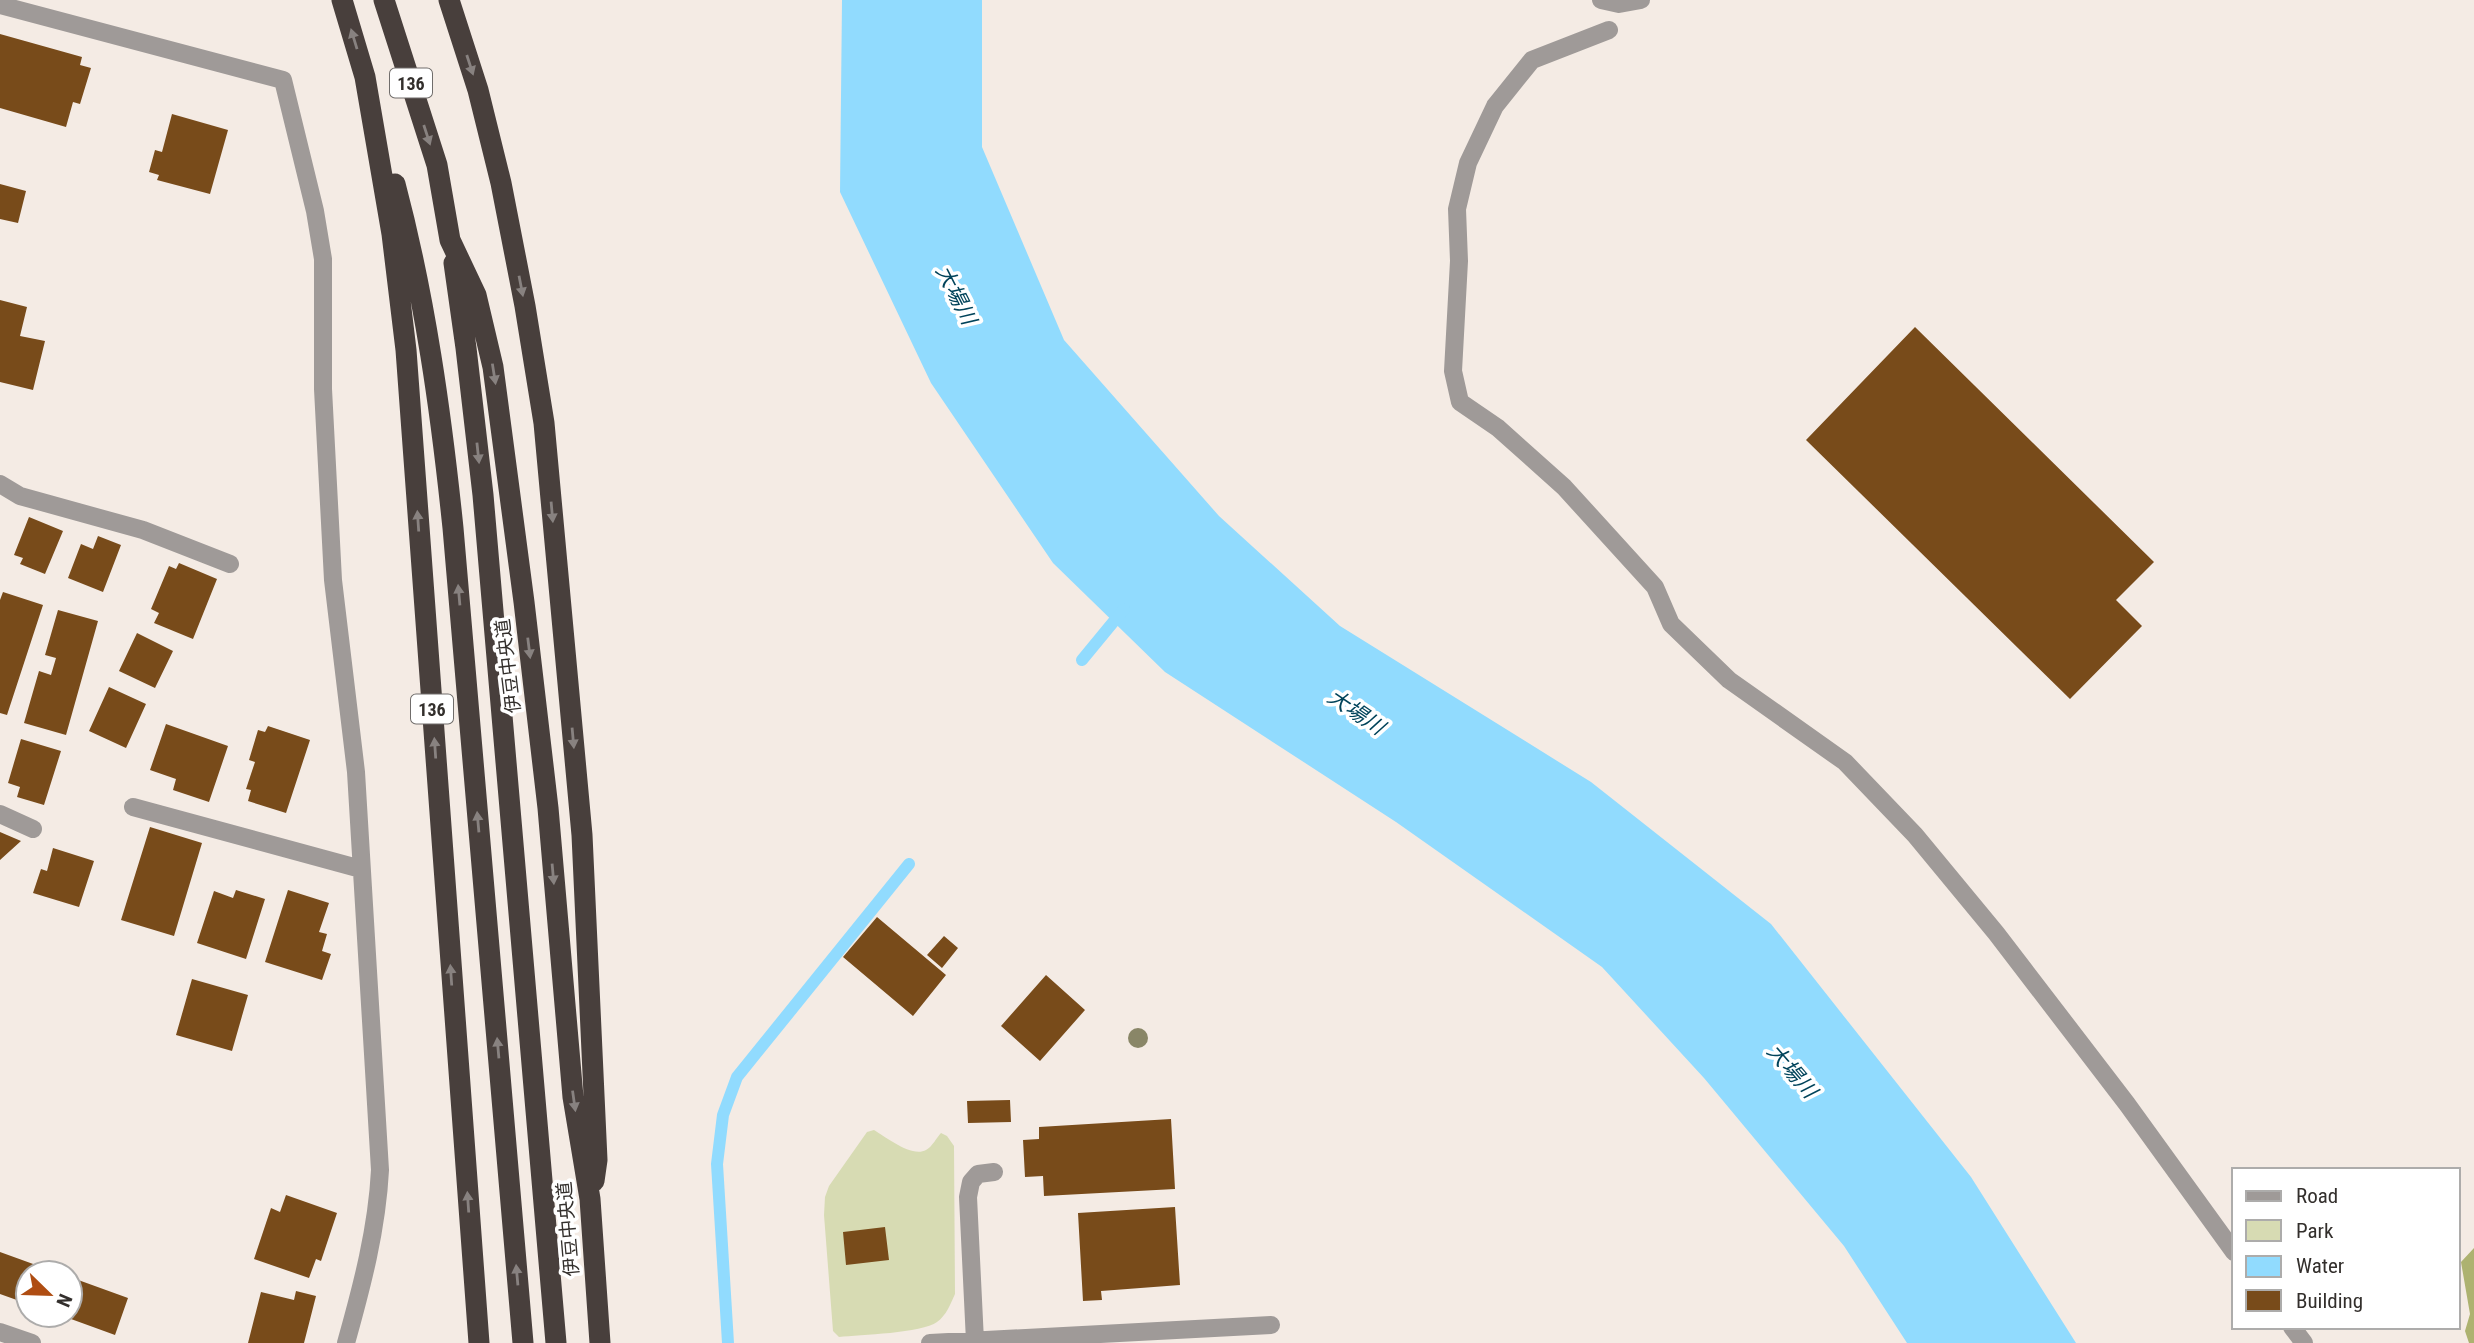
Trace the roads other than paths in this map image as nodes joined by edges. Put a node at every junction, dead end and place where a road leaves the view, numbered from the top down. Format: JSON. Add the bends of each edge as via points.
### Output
{"nodes":[{"id":1,"x":342,"y":0,"type":"edge"},
{"id":2,"x":384,"y":0,"type":"edge"},
{"id":3,"x":449,"y":0,"type":"edge"},
{"id":4,"x":1601,"y":0,"type":"edge"},
{"id":5,"x":1641,"y":0,"type":"edge"},
{"id":6,"x":1619,"y":2,"type":"edge"},
{"id":7,"x":0,"y":5,"type":"edge"},
{"id":8,"x":1609,"y":30,"type":"dead end"},
{"id":9,"x":365,"y":78,"type":"junction"},
{"id":10,"x":450,"y":240,"type":"junction"},
{"id":11,"x":0,"y":484,"type":"edge"},
{"id":12,"x":230,"y":564,"type":"dead end"},
{"id":13,"x":133,"y":807,"type":"dead end"},
{"id":14,"x":0,"y":814,"type":"edge"},
{"id":15,"x":33,"y":829,"type":"dead end"},
{"id":16,"x":361,"y":869,"type":"junction"},
{"id":17,"x":994,"y":1172,"type":"dead end"},
{"id":18,"x":590,"y":1199,"type":"junction"},
{"id":19,"x":2232,"y":1249,"type":"edge"},
{"id":20,"x":1271,"y":1325,"type":"dead end"},
{"id":21,"x":0,"y":1332,"type":"edge"},
{"id":22,"x":1170,"y":1337,"type":"edge"},
{"id":23,"x":975,"y":1340,"type":"junction"},
{"id":24,"x":32,"y":1343,"type":"edge"},
{"id":25,"x":346,"y":1343,"type":"edge"},
{"id":26,"x":479,"y":1343,"type":"edge"},
{"id":27,"x":523,"y":1343,"type":"edge"},
{"id":28,"x":556,"y":1343,"type":"edge"},
{"id":29,"x":600,"y":1343,"type":"edge"},
{"id":30,"x":930,"y":1343,"type":"edge"}],
"edges":[{"from":9,"to":1,"type":"highway","number":"136","one_way":true},
{"from":2,"to":10,"type":"highway","name":"伊豆中央道","number":"136","one_way":true,"via":[[437,165]]},
{"from":3,"to":18,"type":"highway","one_way":true,"via":[[501,184],[544,423],[582,835],[597,1160]]},
{"from":4,"to":6,"type":"street"},
{"from":5,"to":6,"type":"street"},
{"from":7,"to":16,"type":"street","via":[[283,80],[323,260],[323,388],[333,580],[356,772]]},
{"from":8,"to":19,"type":"street","via":[[1532,61],[1495,106],[1468,163],[1457,209],[1453,371],[1460,402],[1498,428],[1564,486],[1656,587],[1671,624],[1729,680],[1845,762],[1915,835],[2094,1061]]},
{"from":26,"to":9,"type":"highway","number":"136","one_way":true,"via":[[406,350]]},
{"from":27,"to":9,"type":"highway","one_way":true,"via":[[441,415],[415,263]]},
{"from":10,"to":18,"type":"highway","name":"伊豆中央道","number":"136","one_way":true,"via":[[476,295],[493,367],[548,808],[572,1097]]},
{"from":10,"to":28,"type":"highway","one_way":true,"via":[[483,495]]},
{"from":11,"to":12,"type":"street","via":[[20,496],[143,530]]},
{"from":13,"to":16,"type":"street"},
{"from":14,"to":15,"type":"street"},
{"from":16,"to":25,"type":"street","via":[[380,1170],[378,1209]]},
{"from":17,"to":23,"type":"street","via":[[978,1174],[968,1196]]},
{"from":18,"to":29,"type":"highway","name":"伊豆中央道","number":"136"},
{"from":20,"to":22,"type":"street"},
{"from":21,"to":24,"type":"street"},
{"from":22,"to":23,"type":"street"},
{"from":23,"to":30,"type":"street"}]}
